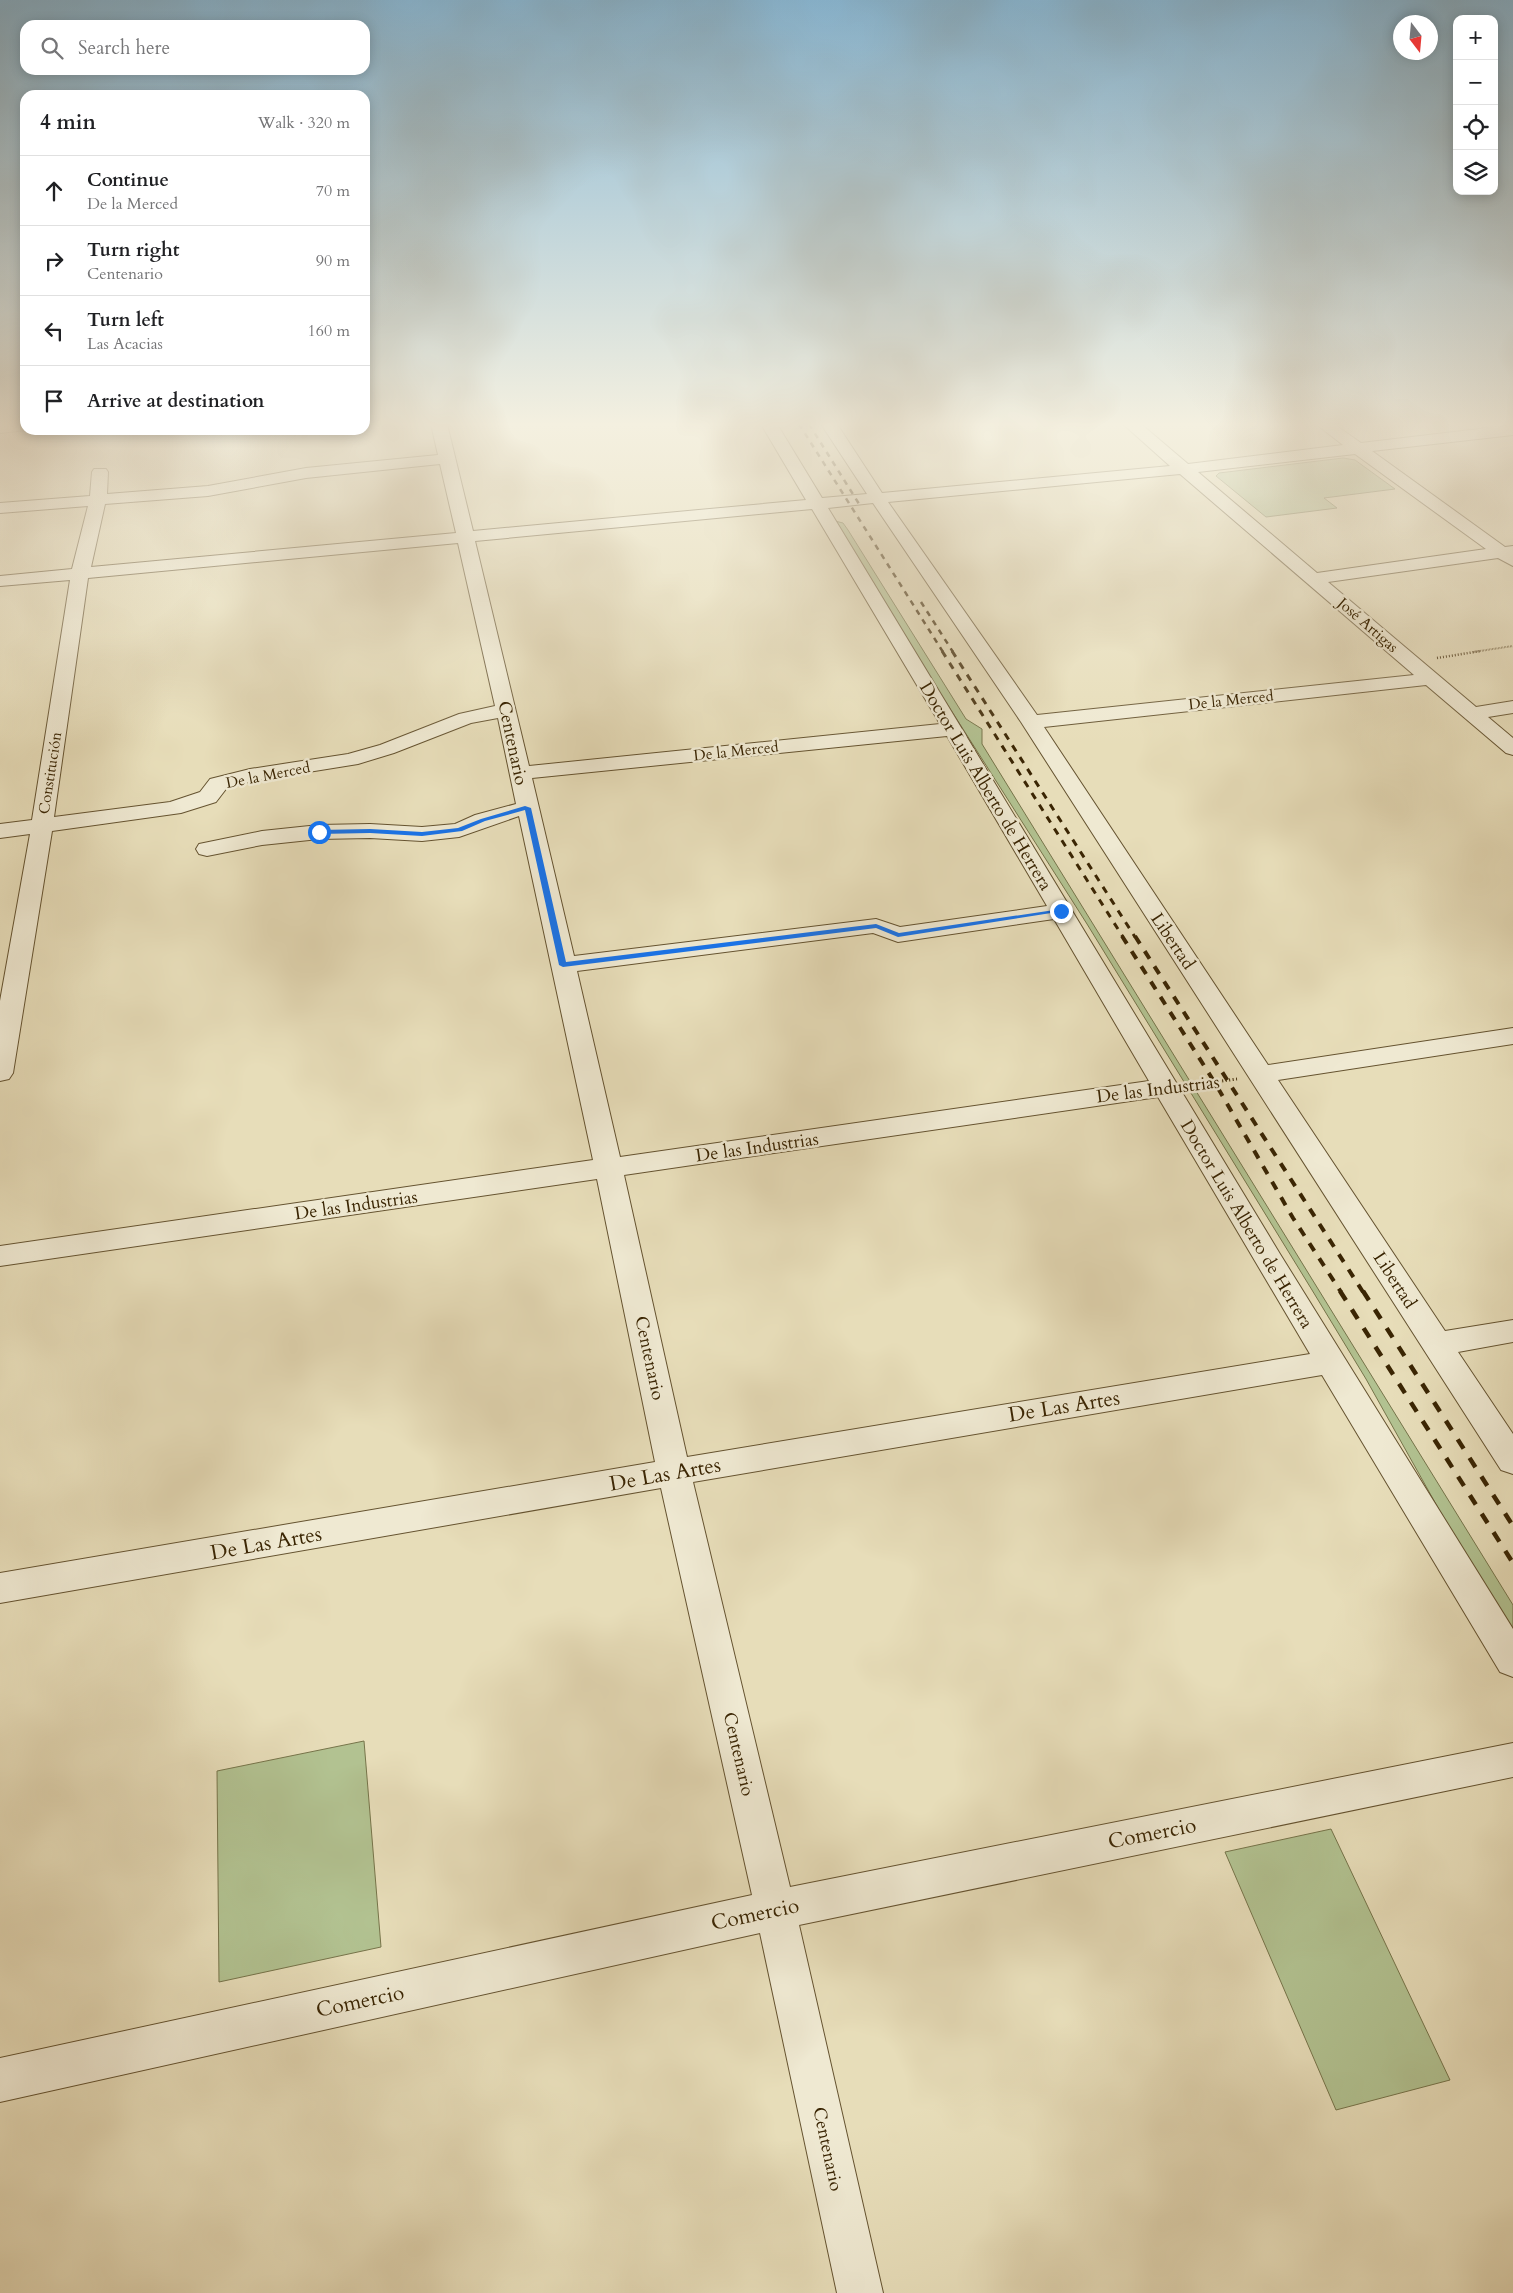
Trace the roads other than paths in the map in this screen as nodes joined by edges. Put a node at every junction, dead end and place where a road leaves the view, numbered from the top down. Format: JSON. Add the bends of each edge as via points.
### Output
{"nodes":[{"id":1,"x":90,"y":531,"type":"edge"},
{"id":2,"x":465,"y":531,"type":"edge"},
{"id":3,"x":532,"y":531,"type":"edge"},
{"id":4,"x":833,"y":531,"type":"edge"},
{"id":5,"x":900,"y":531,"type":"edge"},
{"id":6,"x":1258,"y":531,"type":"edge"},
{"id":7,"x":1475,"y":531,"type":"edge"},
{"id":8,"x":466,"y":537,"type":"junction"},
{"id":9,"x":1509,"y":555,"type":"edge"},
{"id":10,"x":80,"y":574,"type":"junction"},
{"id":11,"x":1314,"y":579,"type":"junction"},
{"id":12,"x":0,"y":581,"type":"edge"},
{"id":13,"x":1432,"y":679,"type":"junction"},
{"id":14,"x":1513,"y":707,"type":"edge"},
{"id":15,"x":506,"y":710,"type":"junction"},
{"id":16,"x":1472,"y":714,"type":"junction"},
{"id":17,"x":1031,"y":722,"type":"junction"},
{"id":18,"x":952,"y":729,"type":"junction"},
{"id":19,"x":1513,"y":749,"type":"edge"},
{"id":20,"x":520,"y":773,"type":"junction"},
{"id":21,"x":528,"y":808,"type":"junction"},
{"id":22,"x":41,"y":827,"type":"junction"},
{"id":23,"x":0,"y":831,"type":"edge"},
{"id":24,"x":207,"y":849,"type":"dead end"},
{"id":25,"x":1061,"y":911,"type":"junction"},
{"id":26,"x":563,"y":965,"type":"junction"},
{"id":27,"x":1513,"y":1036,"type":"edge"},
{"id":28,"x":2,"y":1040,"type":"edge"},
{"id":29,"x":0,"y":1073,"type":"edge"},
{"id":30,"x":1262,"y":1074,"type":"junction"},
{"id":31,"x":1164,"y":1087,"type":"junction"},
{"id":32,"x":609,"y":1168,"type":"junction"},
{"id":33,"x":0,"y":1256,"type":"edge"},
{"id":34,"x":1513,"y":1331,"type":"edge"},
{"id":35,"x":1436,"y":1344,"type":"junction"},
{"id":36,"x":1330,"y":1362,"type":"junction"},
{"id":37,"x":1513,"y":1461,"type":"edge"},
{"id":38,"x":674,"y":1472,"type":"junction"},
{"id":39,"x":0,"y":1588,"type":"edge"},
{"id":40,"x":1513,"y":1661,"type":"edge"},
{"id":41,"x":1513,"y":1760,"type":"edge"},
{"id":42,"x":775,"y":1910,"type":"junction"},
{"id":43,"x":0,"y":2080,"type":"edge"},
{"id":44,"x":860,"y":2293,"type":"edge"}],
"edges":[{"from":1,"to":10,"type":"street","name":"Constitución"},
{"from":2,"to":8,"type":"street","name":"Centenario"},
{"from":3,"to":8,"type":"street"},
{"from":4,"to":18,"type":"street","name":"Doctor Luis Alberto de Herrera"},
{"from":5,"to":17,"type":"street","name":"Libertad"},
{"from":6,"to":11,"type":"street","name":"José Artigas"},
{"from":7,"to":9,"type":"street"},
{"from":8,"to":10,"type":"street"},
{"from":8,"to":15,"type":"street","name":"Centenario"},
{"from":9,"to":11,"type":"street"},
{"from":10,"to":12,"type":"street"},
{"from":10,"to":22,"type":"street","name":"Constitución"},
{"from":11,"to":13,"type":"street","name":"José Artigas"},
{"from":13,"to":16,"type":"street","name":"José Artigas"},
{"from":13,"to":17,"type":"street","name":"De la Merced"},
{"from":14,"to":16,"type":"street"},
{"from":15,"to":20,"type":"street","name":"Centenario"},
{"from":15,"to":22,"type":"street","name":"De la Merced","via":[[466,718],[387,750],[351,760],[218,784],[208,797],[173,808]]},
{"from":16,"to":19,"type":"street","name":"José Artigas"},
{"from":17,"to":30,"type":"street","name":"Libertad"},
{"from":18,"to":20,"type":"street","name":"De la Merced"},
{"from":18,"to":25,"type":"street","name":"Doctor Luis Alberto de Herrera"},
{"from":20,"to":21,"type":"street","name":"Centenario"},
{"from":21,"to":24,"type":"street","via":[[460,830],[422,834],[319,832],[262,838]]},
{"from":21,"to":26,"type":"street","name":"Centenario"},
{"from":22,"to":23,"type":"street","name":"De la Merced"},
{"from":22,"to":28,"type":"street","name":"Constitución"},
{"from":25,"to":26,"type":"street","via":[[898,935],[876,926]]},
{"from":25,"to":31,"type":"street","name":"Doctor Luis Alberto de Herrera"},
{"from":26,"to":32,"type":"street","name":"Centenario"},
{"from":27,"to":30,"type":"street"},
{"from":28,"to":29,"type":"street","name":"Constitución"},
{"from":30,"to":35,"type":"street","name":"Libertad"},
{"from":31,"to":32,"type":"street","name":"De las Industrias"},
{"from":31,"to":36,"type":"street","name":"Doctor Luis Alberto de Herrera"},
{"from":32,"to":33,"type":"street","name":"De las Industrias"},
{"from":32,"to":38,"type":"street","name":"Centenario"},
{"from":34,"to":35,"type":"street"},
{"from":35,"to":37,"type":"street","name":"Libertad"},
{"from":36,"to":38,"type":"street","name":"De Las Artes"},
{"from":36,"to":40,"type":"street","name":"Doctor Luis Alberto de Herrera"},
{"from":38,"to":39,"type":"street","name":"De Las Artes"},
{"from":38,"to":42,"type":"street","name":"Centenario"},
{"from":41,"to":42,"type":"street","name":"Comercio"},
{"from":42,"to":43,"type":"street","name":"Comercio"},
{"from":42,"to":44,"type":"street","name":"Centenario"}]}
